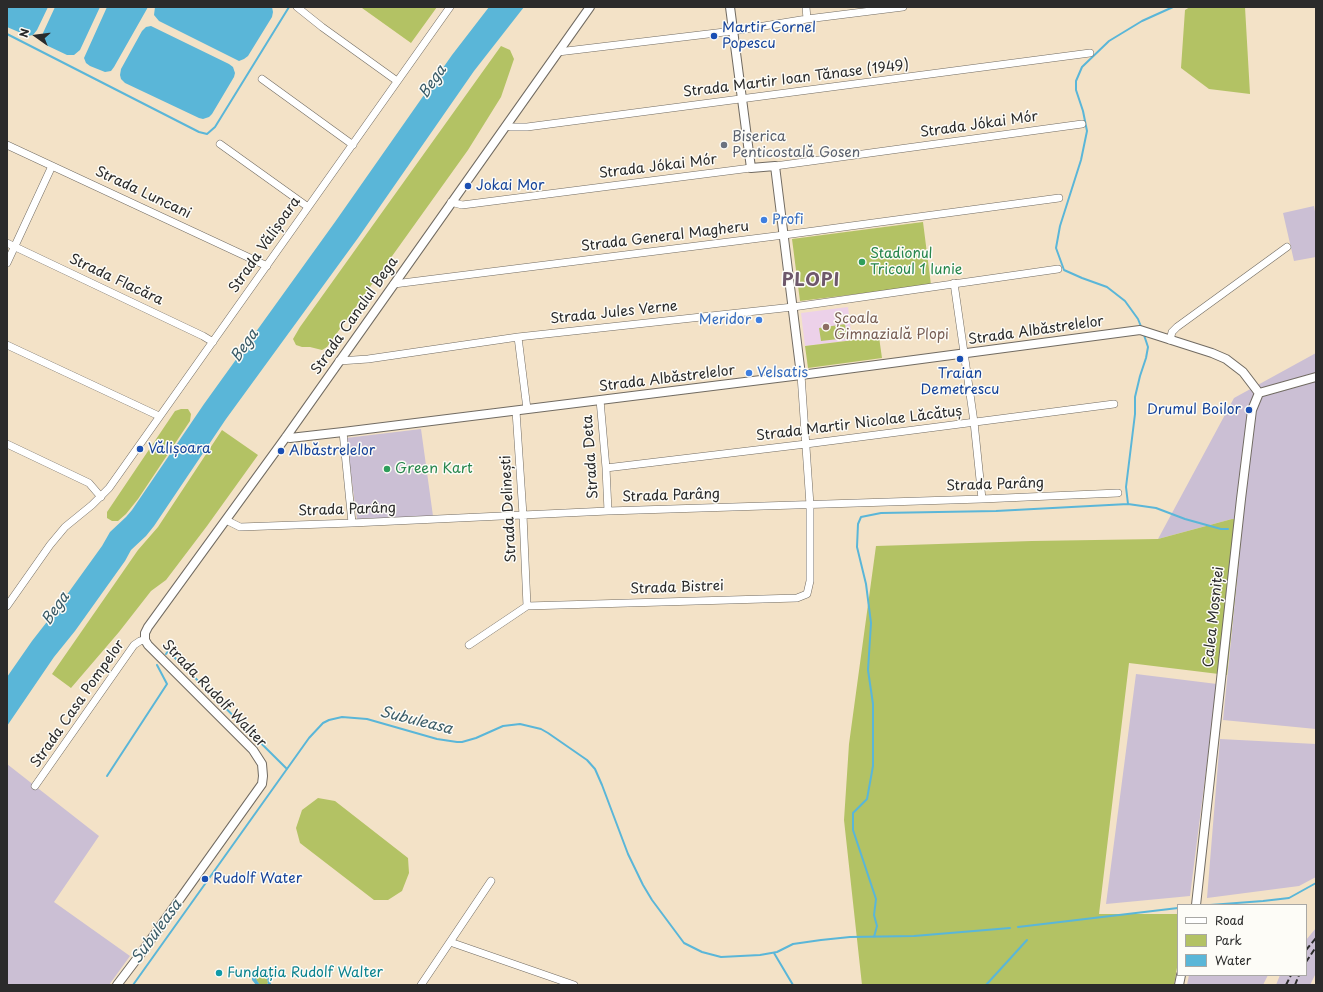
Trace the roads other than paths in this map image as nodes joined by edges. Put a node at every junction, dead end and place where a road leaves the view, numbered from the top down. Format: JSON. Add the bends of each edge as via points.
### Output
{"nodes":[{"id":1,"x":297,"y":7,"type":"edge"},
{"id":2,"x":450,"y":7,"type":"edge"},
{"id":3,"x":590,"y":7,"type":"edge"},
{"id":4,"x":730,"y":7,"type":"edge"},
{"id":5,"x":806,"y":7,"type":"edge"},
{"id":6,"x":903,"y":7,"type":"edge"},
{"id":7,"x":884,"y":8,"type":"edge"},
{"id":8,"x":807,"y":19,"type":"junction"},
{"id":9,"x":733,"y":30,"type":"junction"},
{"id":10,"x":558,"y":52,"type":"junction"},
{"id":11,"x":1090,"y":53,"type":"dead end"},
{"id":12,"x":262,"y":79,"type":"dead end"},
{"id":13,"x":397,"y":81,"type":"junction"},
{"id":14,"x":742,"y":99,"type":"junction"},
{"id":15,"x":1082,"y":124,"type":"dead end"},
{"id":16,"x":506,"y":126,"type":"junction"},
{"id":17,"x":7,"y":144,"type":"edge"},
{"id":18,"x":220,"y":144,"type":"dead end"},
{"id":19,"x":353,"y":145,"type":"junction"},
{"id":20,"x":52,"y":166,"type":"junction"},
{"id":21,"x":775,"y":166,"type":"junction"},
{"id":22,"x":751,"y":168,"type":"junction"},
{"id":23,"x":1059,"y":198,"type":"dead end"},
{"id":24,"x":452,"y":202,"type":"junction"},
{"id":25,"x":308,"y":207,"type":"junction"},
{"id":26,"x":784,"y":235,"type":"junction"},
{"id":27,"x":7,"y":243,"type":"edge"},
{"id":28,"x":15,"y":246,"type":"junction"},
{"id":29,"x":1287,"y":247,"type":"dead end"},
{"id":30,"x":7,"y":263,"type":"edge"},
{"id":31,"x":267,"y":266,"type":"junction"},
{"id":32,"x":1058,"y":269,"type":"dead end"},
{"id":33,"x":954,"y":283,"type":"junction"},
{"id":34,"x":394,"y":284,"type":"junction"},
{"id":35,"x":793,"y":307,"type":"junction"},
{"id":36,"x":518,"y":337,"type":"junction"},
{"id":37,"x":1170,"y":340,"type":"junction"},
{"id":38,"x":213,"y":342,"type":"junction"},
{"id":39,"x":7,"y":345,"type":"edge"},
{"id":40,"x":964,"y":353,"type":"junction"},
{"id":41,"x":339,"y":362,"type":"junction"},
{"id":42,"x":801,"y":375,"type":"junction"},
{"id":43,"x":1316,"y":378,"type":"edge"},
{"id":44,"x":1259,"y":393,"type":"junction"},
{"id":45,"x":600,"y":400,"type":"junction"},
{"id":46,"x":1114,"y":404,"type":"dead end"},
{"id":47,"x":527,"y":409,"type":"junction"},
{"id":48,"x":516,"y":411,"type":"junction"},
{"id":49,"x":159,"y":416,"type":"junction"},
{"id":50,"x":974,"y":422,"type":"junction"},
{"id":51,"x":343,"y":432,"type":"junction"},
{"id":52,"x":286,"y":437,"type":"junction"},
{"id":53,"x":7,"y":444,"type":"edge"},
{"id":54,"x":806,"y":444,"type":"junction"},
{"id":55,"x":606,"y":468,"type":"junction"},
{"id":56,"x":1118,"y":493,"type":"dead end"},
{"id":57,"x":101,"y":497,"type":"junction"},
{"id":58,"x":982,"y":499,"type":"junction"},
{"id":59,"x":810,"y":505,"type":"junction"},
{"id":60,"x":608,"y":511,"type":"junction"},
{"id":61,"x":523,"y":515,"type":"junction"},
{"id":62,"x":226,"y":520,"type":"junction"},
{"id":63,"x":352,"y":523,"type":"junction"},
{"id":64,"x":7,"y":606,"type":"edge"},
{"id":65,"x":527,"y":606,"type":"junction"},
{"id":66,"x":145,"y":640,"type":"junction"},
{"id":67,"x":469,"y":645,"type":"dead end"},
{"id":68,"x":35,"y":786,"type":"dead end"},
{"id":69,"x":491,"y":881,"type":"dead end"},
{"id":70,"x":1196,"y":902,"type":"edge"},
{"id":71,"x":450,"y":942,"type":"junction"},
{"id":72,"x":563,"y":983,"type":"edge"},
{"id":73,"x":117,"y":985,"type":"edge"},
{"id":74,"x":422,"y":985,"type":"edge"},
{"id":75,"x":574,"y":985,"type":"edge"}],
"edges":[{"from":1,"to":13,"type":"street"},
{"from":2,"to":13,"type":"street","name":"Strada Vălișoara"},
{"from":3,"to":10,"type":"street","name":"Strada Canalul Bega"},
{"from":4,"to":9,"type":"street"},
{"from":5,"to":8,"type":"street"},
{"from":6,"to":7,"type":"street"},
{"from":7,"to":8,"type":"street"},
{"from":8,"to":9,"type":"street"},
{"from":9,"to":10,"type":"street"},
{"from":9,"to":14,"type":"street"},
{"from":10,"to":16,"type":"street","name":"Strada Canalul Bega"},
{"from":11,"to":14,"type":"street","name":"Strada Martir Ioan Tănase (1949)"},
{"from":12,"to":19,"type":"street"},
{"from":13,"to":19,"type":"street","name":"Strada Vălișoara"},
{"from":14,"to":16,"type":"street","name":"Strada Martir Ioan Tănase (1949)","via":[[526,127]]},
{"from":14,"to":22,"type":"street"},
{"from":15,"to":21,"type":"street","name":"Strada Jókai Mór"},
{"from":16,"to":24,"type":"street","name":"Strada Canalul Bega"},
{"from":17,"to":20,"type":"street","name":"Strada Luncani"},
{"from":18,"to":25,"type":"street"},
{"from":19,"to":25,"type":"street","name":"Strada Vălișoara"},
{"from":20,"to":28,"type":"street"},
{"from":20,"to":31,"type":"street","name":"Strada Luncani"},
{"from":21,"to":22,"type":"street","name":"Strada Jókai Mór"},
{"from":21,"to":26,"type":"street"},
{"from":22,"to":24,"type":"street","name":"Strada Jókai Mór","via":[[462,205]]},
{"from":23,"to":26,"type":"street","name":"Strada General Magheru"},
{"from":24,"to":34,"type":"street","name":"Strada Canalul Bega"},
{"from":25,"to":31,"type":"street","name":"Strada Vălișoara"},
{"from":26,"to":34,"type":"street","name":"Strada General Magheru"},
{"from":26,"to":35,"type":"street"},
{"from":27,"to":28,"type":"street","name":"Strada Flacăra"},
{"from":28,"to":30,"type":"street"},
{"from":28,"to":38,"type":"street","name":"Strada Flacăra"},
{"from":29,"to":37,"type":"street","via":[[1176,327]]},
{"from":31,"to":38,"type":"street","name":"Strada Vălișoara"},
{"from":32,"to":33,"type":"street","name":"Strada Jules Verne"},
{"from":33,"to":35,"type":"street","name":"Strada Jules Verne"},
{"from":33,"to":40,"type":"street"},
{"from":34,"to":41,"type":"street","name":"Strada Canalul Bega"},
{"from":35,"to":36,"type":"street","name":"Strada Jules Verne"},
{"from":35,"to":42,"type":"street"},
{"from":36,"to":41,"type":"street","name":"Strada Jules Verne"},
{"from":36,"to":47,"type":"street"},
{"from":37,"to":40,"type":"street","name":"Strada Albăstrelelor","via":[[1140,330]]},
{"from":37,"to":44,"type":"street","name":"Strada Albăstrelelor","via":[[1226,360],[1243,372]]},
{"from":38,"to":49,"type":"street","name":"Strada Vălișoara"},
{"from":39,"to":49,"type":"street"},
{"from":40,"to":42,"type":"street","name":"Strada Albăstrelelor"},
{"from":40,"to":50,"type":"street"},
{"from":41,"to":52,"type":"street","name":"Strada Canalul Bega"},
{"from":42,"to":45,"type":"street","name":"Strada Albăstrelelor"},
{"from":42,"to":54,"type":"street"},
{"from":43,"to":44,"type":"street"},
{"from":44,"to":70,"type":"street","name":"Calea Moșniței","via":[[1252,410]]},
{"from":45,"to":47,"type":"street","name":"Strada Albăstrelelor"},
{"from":45,"to":55,"type":"street","name":"Strada Deta"},
{"from":46,"to":50,"type":"street","name":"Strada Martir Nicolae Lăcătuș"},
{"from":47,"to":48,"type":"street","name":"Strada Albăstrelelor"},
{"from":48,"to":51,"type":"street","name":"Strada Albăstrelelor"},
{"from":48,"to":61,"type":"street","name":"Strada Delinești"},
{"from":49,"to":57,"type":"street","name":"Strada Vălișoara"},
{"from":50,"to":54,"type":"street","name":"Strada Martir Nicolae Lăcătuș"},
{"from":50,"to":58,"type":"street"},
{"from":51,"to":52,"type":"street","name":"Strada Albăstrelelor"},
{"from":51,"to":63,"type":"street"},
{"from":52,"to":62,"type":"street","name":"Strada Canalul Bega"},
{"from":53,"to":57,"type":"street","via":[[89,483]]},
{"from":54,"to":55,"type":"street","name":"Strada Martir Nicolae Lăcătuș"},
{"from":54,"to":59,"type":"street"},
{"from":55,"to":60,"type":"street","name":"Strada Deta"},
{"from":56,"to":58,"type":"street","name":"Strada Parâng"},
{"from":57,"to":64,"type":"street","name":"Strada Vălișoara","via":[[65,527]]},
{"from":58,"to":59,"type":"street","name":"Strada Parâng"},
{"from":59,"to":60,"type":"street","name":"Strada Parâng"},
{"from":59,"to":65,"type":"street","name":"Strada Bistrei","via":[[810,581],[807,594],[797,598]]},
{"from":60,"to":61,"type":"street","name":"Strada Parâng"},
{"from":61,"to":63,"type":"street","name":"Strada Parâng"},
{"from":61,"to":65,"type":"street","name":"Strada Delinești"},
{"from":62,"to":63,"type":"street","name":"Strada Parâng","via":[[240,527]]},
{"from":62,"to":66,"type":"street","name":"Strada Canalul Bega","via":[[148,627]]},
{"from":65,"to":67,"type":"street"},
{"from":66,"to":68,"type":"street","name":"Strada Casa Pompelor","via":[[134,646]]},
{"from":66,"to":73,"type":"street","name":"Strada Rudolf Walter","via":[[151,649],[253,750],[262,764],[264,776],[262,784]]},
{"from":69,"to":71,"type":"street"},
{"from":71,"to":72,"type":"street"},
{"from":71,"to":74,"type":"street"},
{"from":72,"to":75,"type":"street"}]}
